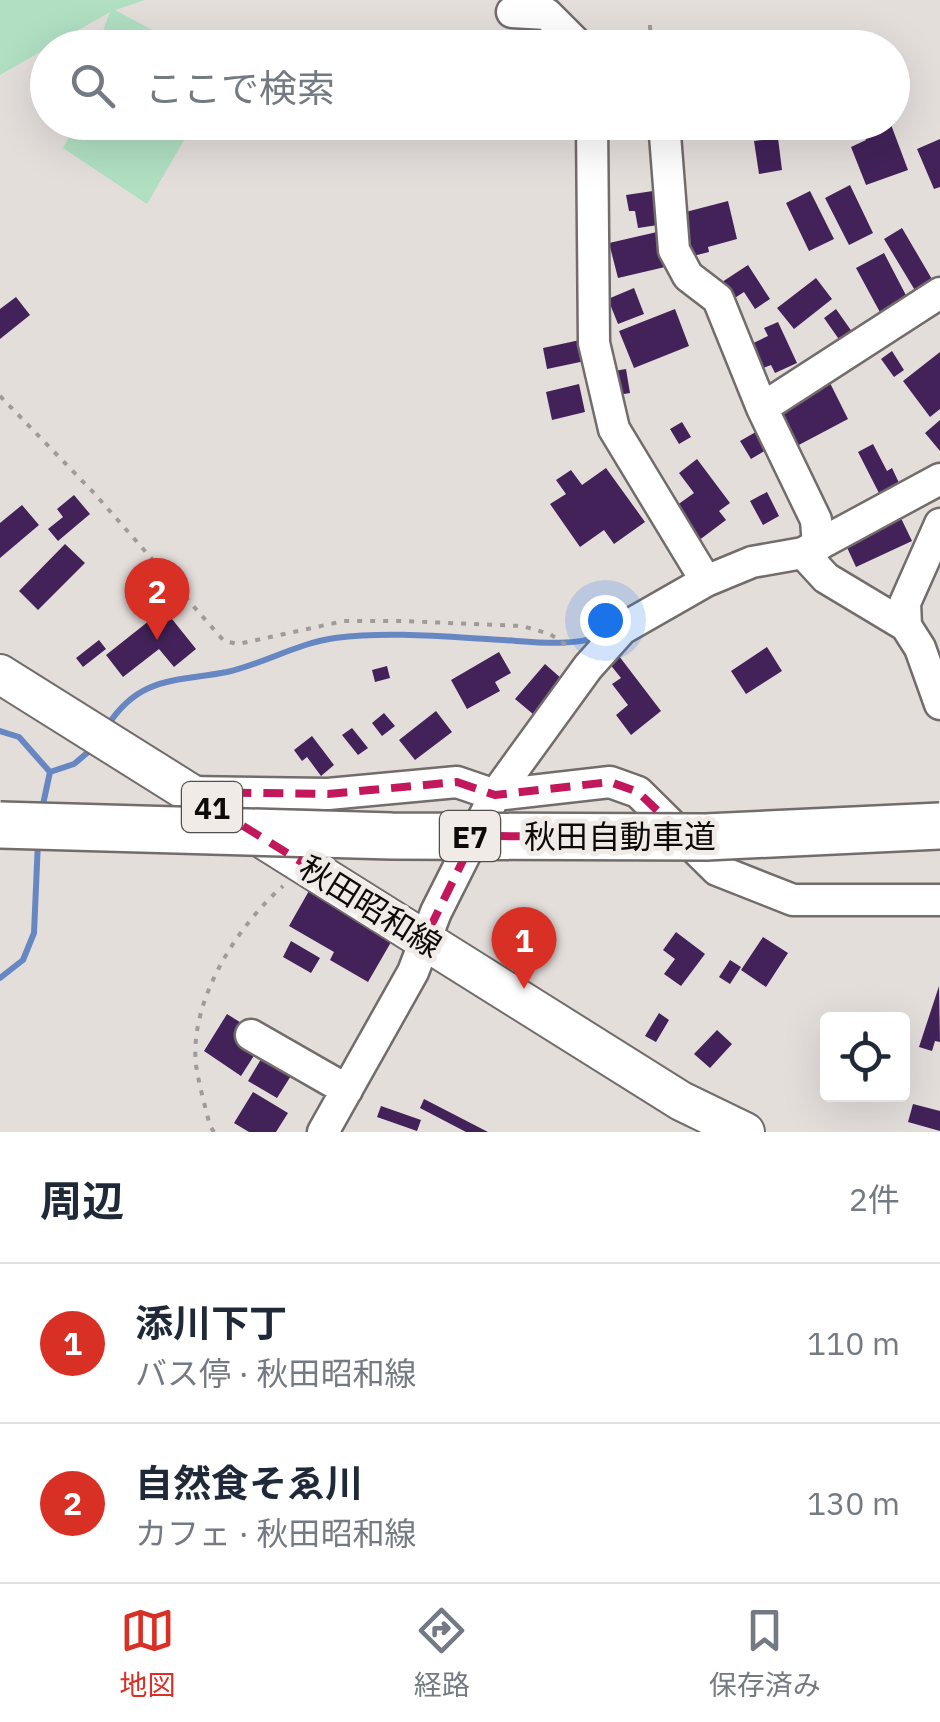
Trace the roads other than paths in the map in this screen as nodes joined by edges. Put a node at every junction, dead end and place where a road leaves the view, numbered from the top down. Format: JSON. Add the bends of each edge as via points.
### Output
{"nodes":[{"id":1,"x":512,"y":12,"type":"dead end"},
{"id":2,"x":564,"y":30,"type":"edge"},
{"id":3,"x":592,"y":140,"type":"edge"},
{"id":4,"x":665,"y":140,"type":"edge"},
{"id":5,"x":940,"y":293,"type":"edge"},
{"id":6,"x":762,"y":408,"type":"junction"},
{"id":7,"x":940,"y":479,"type":"edge"},
{"id":8,"x":940,"y":524,"type":"edge"},
{"id":9,"x":814,"y":541,"type":"junction"},
{"id":10,"x":704,"y":578,"type":"junction"},
{"id":11,"x":906,"y":626,"type":"junction"},
{"id":12,"x":0,"y":674,"type":"edge"},
{"id":13,"x":940,"y":704,"type":"edge"},
{"id":14,"x":188,"y":792,"type":"junction"},
{"id":15,"x":495,"y":795,"type":"junction"},
{"id":16,"x":0,"y":825,"type":"edge"},
{"id":17,"x":940,"y":826,"type":"edge"},
{"id":18,"x":940,"y":900,"type":"edge"},
{"id":19,"x":425,"y":938,"type":"junction"},
{"id":20,"x":251,"y":1035,"type":"dead end"},
{"id":21,"x":347,"y":1090,"type":"junction"},
{"id":22,"x":323,"y":1132,"type":"edge"},
{"id":23,"x":745,"y":1132,"type":"edge"}],
"edges":[{"from":1,"to":2,"type":"street","via":[[548,14]]},
{"from":3,"to":10,"type":"street","via":[[594,343],[614,429]]},
{"from":4,"to":6,"type":"street","via":[[674,250],[688,276],[718,299]]},
{"from":5,"to":6,"type":"street"},
{"from":6,"to":9,"type":"street"},
{"from":7,"to":9,"type":"street"},
{"from":8,"to":11,"type":"street","via":[[905,603]]},
{"from":9,"to":10,"type":"street"},
{"from":9,"to":11,"type":"street","via":[[826,578]]},
{"from":10,"to":15,"type":"street","via":[[622,630]]},
{"from":11,"to":13,"type":"street"},
{"from":12,"to":14,"type":"main road","name":"秋田昭和線","number":"41"},
{"from":14,"to":15,"type":"street","via":[[328,794],[458,782]]},
{"from":14,"to":19,"type":"main road","name":"秋田昭和線","number":"41"},
{"from":15,"to":18,"type":"street","via":[[610,782],[638,792],[716,870],[772,894],[793,900]]},
{"from":15,"to":19,"type":"street"},
{"from":16,"to":17,"type":"highway","name":"秋田自動車道","number":"E7","bridge":true,"via":[[706,838]]},
{"from":19,"to":21,"type":"street","via":[[414,972]]},
{"from":19,"to":23,"type":"main road","name":"秋田昭和線","number":"41","via":[[681,1101]]},
{"from":20,"to":21,"type":"street"},
{"from":21,"to":22,"type":"street"}]}
